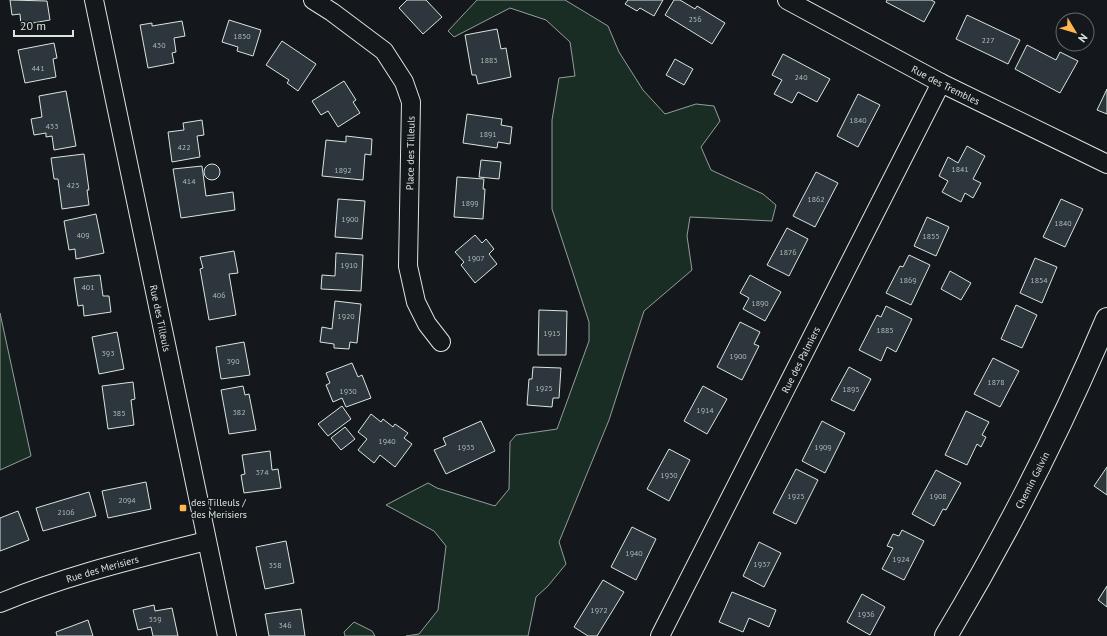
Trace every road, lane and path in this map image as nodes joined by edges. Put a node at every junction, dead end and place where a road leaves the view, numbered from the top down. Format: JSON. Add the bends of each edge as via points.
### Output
{"nodes":[{"id":1,"x":94,"y":0,"type":"edge"},
{"id":2,"x":313,"y":0,"type":"edge"},
{"id":3,"x":787,"y":0,"type":"edge"},
{"id":4,"x":941,"y":83,"type":"junction"},
{"id":5,"x":1107,"y":164,"type":"edge"},
{"id":6,"x":1107,"y":319,"type":"edge"},
{"id":7,"x":441,"y":342,"type":"dead end"},
{"id":8,"x":206,"y":542,"type":"junction"},
{"id":9,"x":0,"y":603,"type":"edge"},
{"id":10,"x":227,"y":636,"type":"edge"},
{"id":11,"x":660,"y":636,"type":"edge"},
{"id":12,"x":946,"y":636,"type":"edge"}],
"edges":[{"from":1,"to":8,"type":"street","name":"Rue des Tilleuls"},
{"from":2,"to":7,"type":"street","name":"Place des Tilleuls","via":[[384,52],[404,82],[411,102],[408,266],[416,302],[427,324]]},
{"from":3,"to":4,"type":"street","name":"Rue des Trembles"},
{"from":4,"to":5,"type":"street","name":"Rue des Trembles"},
{"from":4,"to":11,"type":"street","name":"Rue des Palmiers"},
{"from":6,"to":12,"type":"street","name":"Chemin Galvin","via":[[1050,446],[1005,533]]},
{"from":8,"to":9,"type":"street","name":"Rue des Merisiers","via":[[96,568]]},
{"from":8,"to":10,"type":"street","name":"Rue des Tilleuls"}]}
